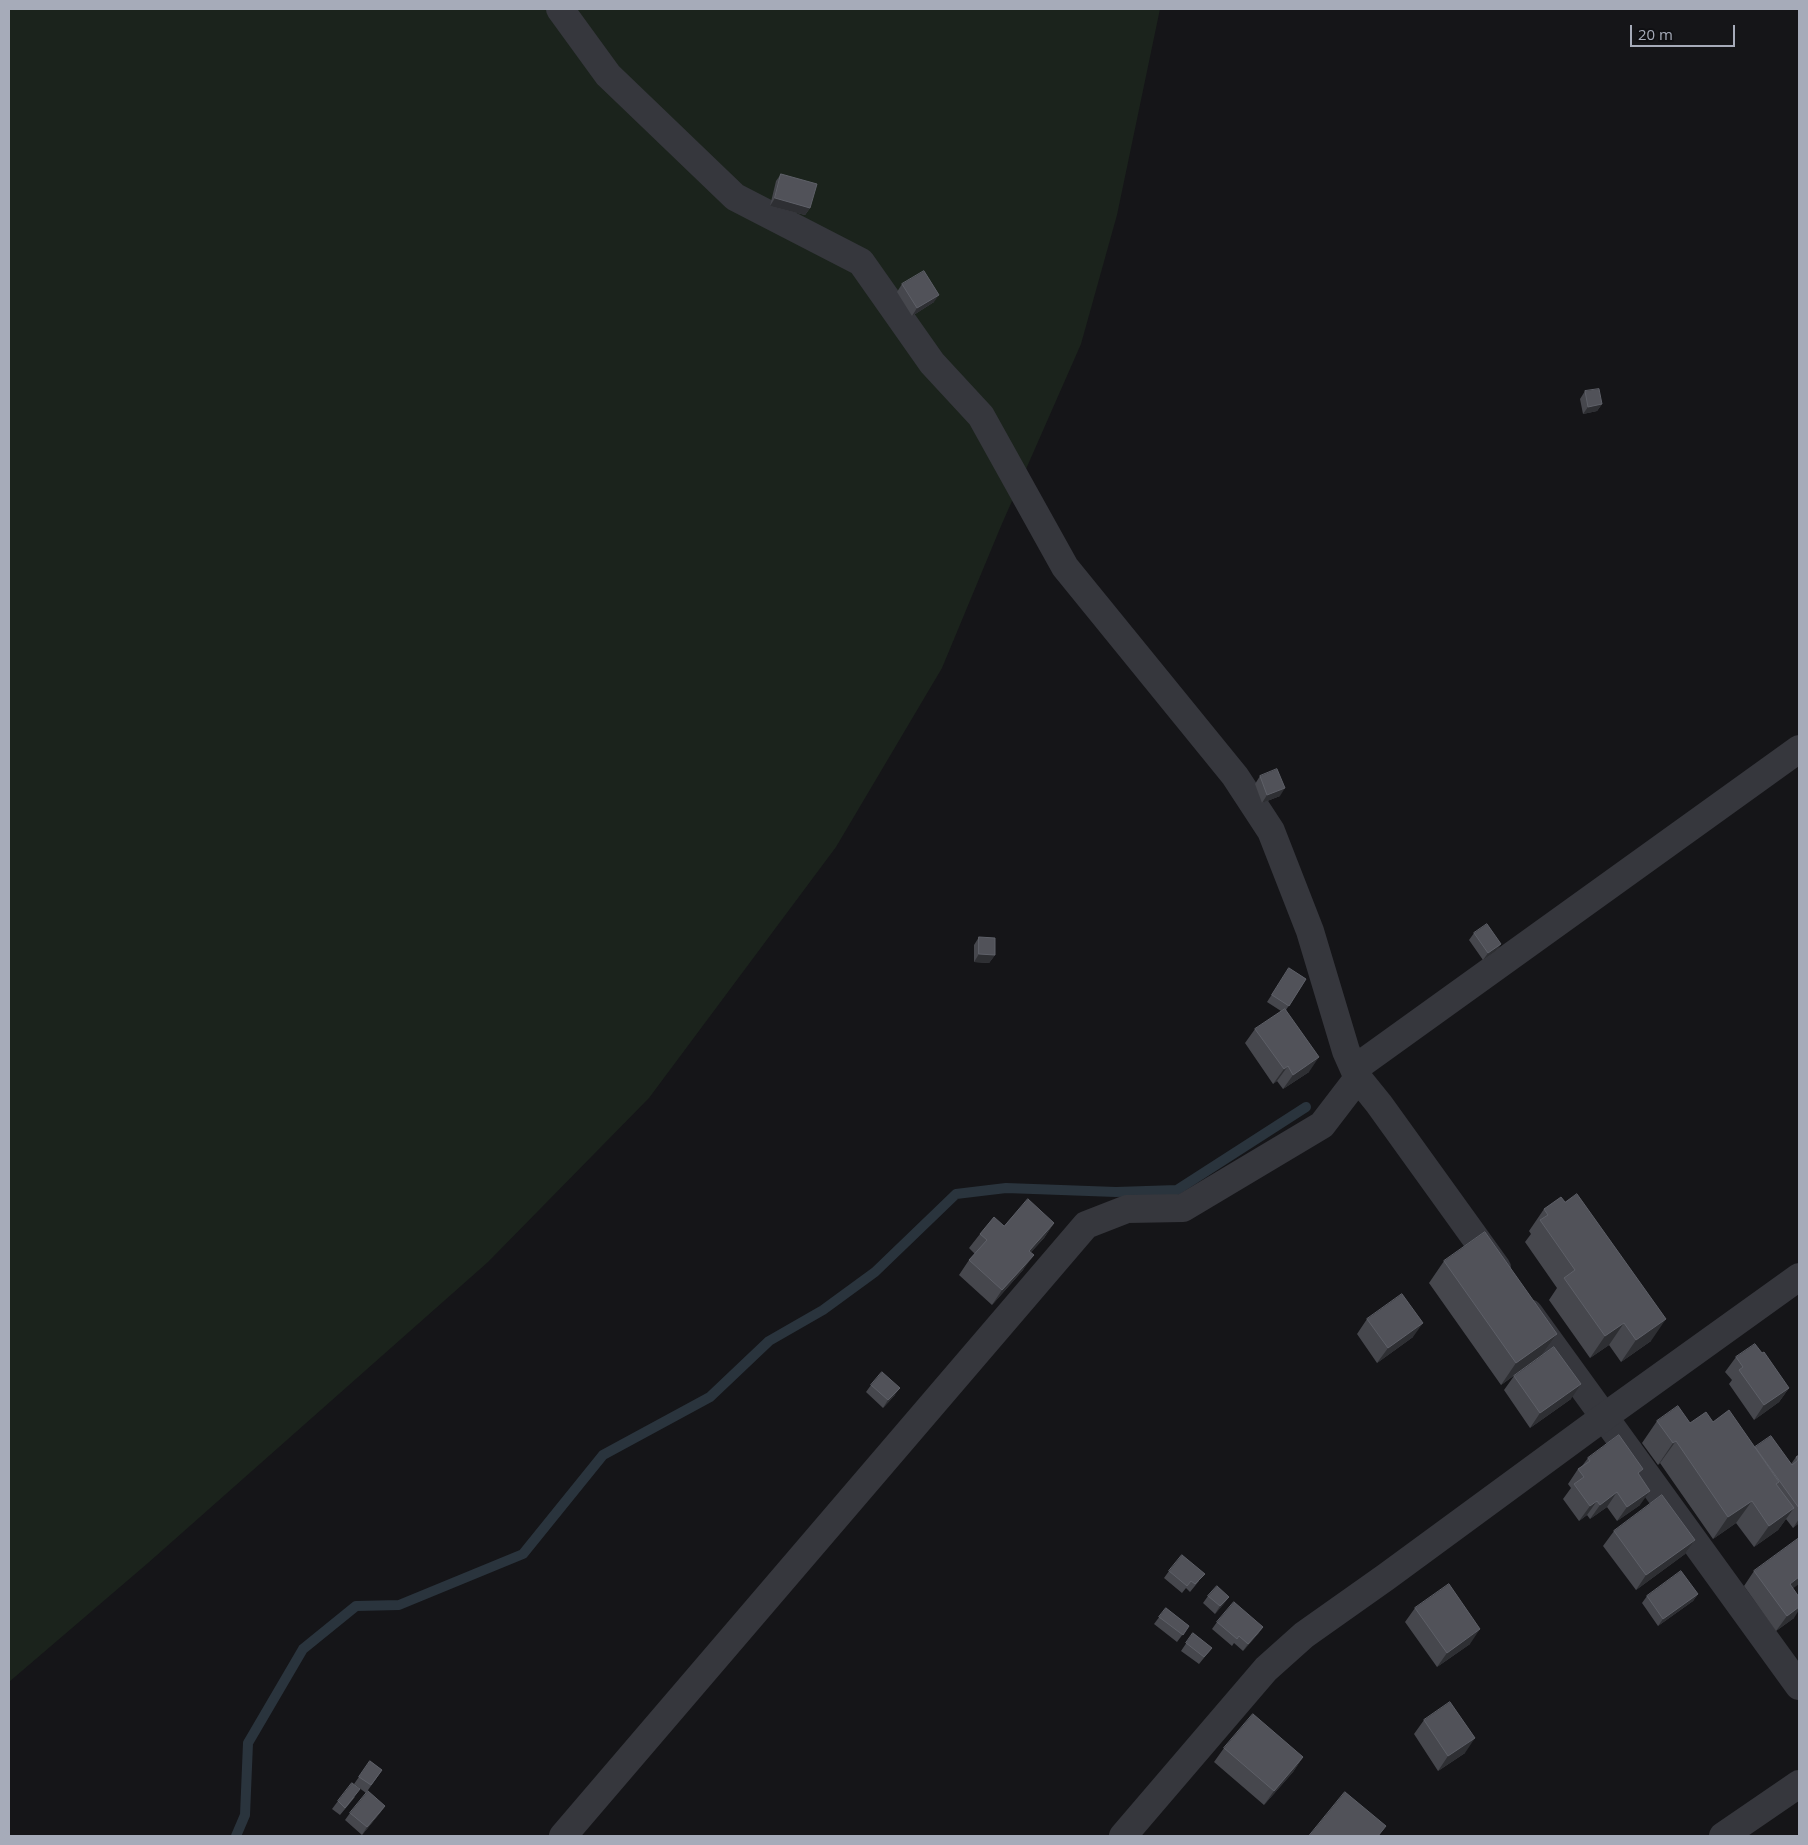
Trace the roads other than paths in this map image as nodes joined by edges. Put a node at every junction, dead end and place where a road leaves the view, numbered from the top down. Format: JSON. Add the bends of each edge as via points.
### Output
{"nodes":[{"id":1,"x":560,"y":9,"type":"edge"},
{"id":2,"x":1799,"y":749,"type":"edge"},
{"id":3,"x":1356,"y":1074,"type":"junction"},
{"id":4,"x":1799,"y":1277,"type":"edge"},
{"id":5,"x":1604,"y":1417,"type":"junction"},
{"id":6,"x":1799,"y":1686,"type":"edge"},
{"id":7,"x":1799,"y":1784,"type":"edge"},
{"id":8,"x":563,"y":1836,"type":"edge"},
{"id":9,"x":1123,"y":1836,"type":"edge"},
{"id":10,"x":1723,"y":1836,"type":"edge"}],
"edges":[{"from":1,"to":3,"type":"street","via":[[608,75],[735,197],[861,262],[932,362],[981,416],[1066,567],[1235,776],[1271,832],[1310,931]]},
{"from":2,"to":3,"type":"street"},
{"from":3,"to":5,"type":"street"},
{"from":3,"to":8,"type":"street","via":[[1322,1125],[1182,1208],[1126,1209],[1086,1225]]},
{"from":4,"to":5,"type":"street"},
{"from":5,"to":6,"type":"street"},
{"from":5,"to":9,"type":"street","via":[[1304,1634],[1266,1669]]},
{"from":7,"to":10,"type":"street"}]}
